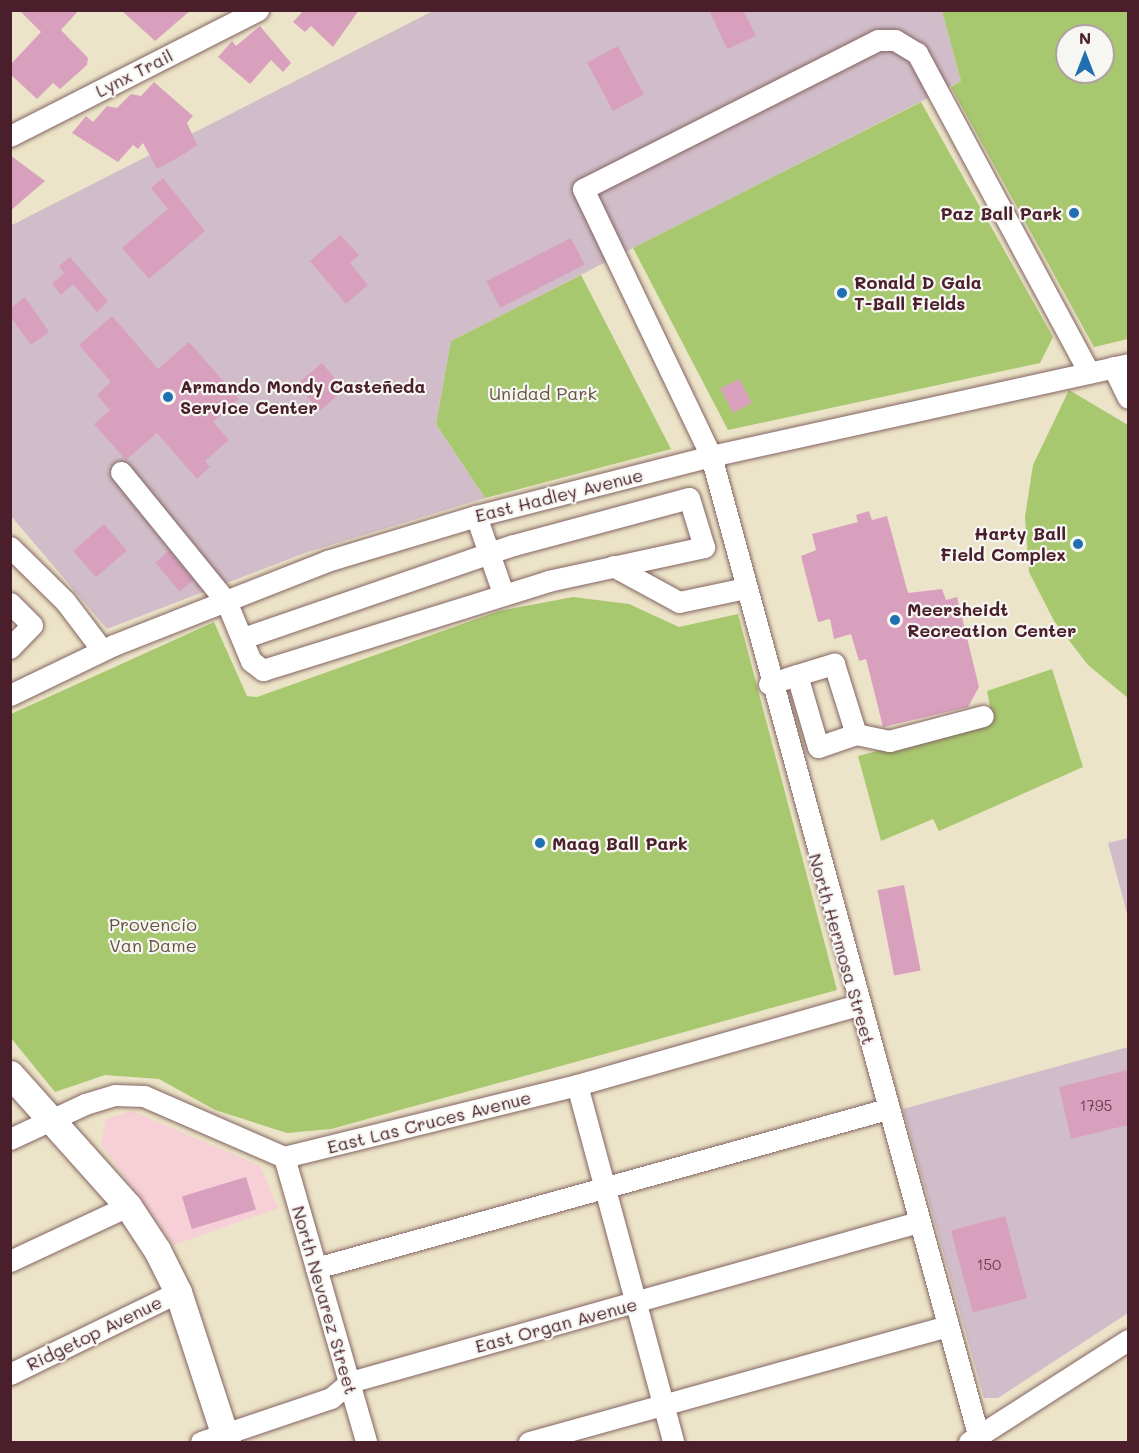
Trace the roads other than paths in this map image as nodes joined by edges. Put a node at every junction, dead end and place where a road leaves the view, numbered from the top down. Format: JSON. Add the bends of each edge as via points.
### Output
{"nodes":[{"id":1,"x":258,"y":10,"type":"edge"},
{"id":2,"x":14,"y":127,"type":"edge"},
{"id":3,"x":1121,"y":366,"type":"edge"},
{"id":4,"x":1089,"y":372,"type":"junction"},
{"id":5,"x":1128,"y":398,"type":"edge"},
{"id":6,"x":711,"y":456,"type":"junction"},
{"id":7,"x":121,"y":472,"type":"dead end"},
{"id":8,"x":477,"y":516,"type":"junction"},
{"id":9,"x":733,"y":540,"type":"junction"},
{"id":10,"x":10,"y":546,"type":"edge"},
{"id":11,"x":704,"y":547,"type":"junction"},
{"id":12,"x":489,"y":552,"type":"junction"},
{"id":13,"x":613,"y":566,"type":"junction"},
{"id":14,"x":746,"y":588,"type":"junction"},
{"id":15,"x":502,"y":593,"type":"junction"},
{"id":16,"x":226,"y":601,"type":"junction"},
{"id":17,"x":10,"y":603,"type":"edge"},
{"id":18,"x":243,"y":638,"type":"junction"},
{"id":19,"x":10,"y":648,"type":"edge"},
{"id":20,"x":102,"y":651,"type":"junction"},
{"id":21,"x":797,"y":675,"type":"junction"},
{"id":22,"x":769,"y":684,"type":"junction"},
{"id":23,"x":10,"y":695,"type":"edge"},
{"id":24,"x":983,"y":716,"type":"dead end"},
{"id":25,"x":856,"y":734,"type":"junction"},
{"id":26,"x":857,"y":1005,"type":"junction"},
{"id":27,"x":10,"y":1074,"type":"edge"},
{"id":28,"x":577,"y":1085,"type":"junction"},
{"id":29,"x":886,"y":1109,"type":"junction"},
{"id":30,"x":50,"y":1119,"type":"junction"},
{"id":31,"x":10,"y":1139,"type":"edge"},
{"id":32,"x":284,"y":1157,"type":"junction"},
{"id":33,"x":602,"y":1188,"type":"junction"},
{"id":34,"x":128,"y":1206,"type":"junction"},
{"id":35,"x":918,"y":1222,"type":"junction"},
{"id":36,"x":10,"y":1261,"type":"edge"},
{"id":37,"x":316,"y":1268,"type":"junction"},
{"id":38,"x":178,"y":1292,"type":"junction"},
{"id":39,"x":633,"y":1304,"type":"junction"},
{"id":40,"x":947,"y":1326,"type":"junction"},
{"id":41,"x":1128,"y":1340,"type":"edge"},
{"id":42,"x":10,"y":1374,"type":"edge"},
{"id":43,"x":350,"y":1382,"type":"junction"},
{"id":44,"x":663,"y":1406,"type":"junction"},
{"id":45,"x":217,"y":1440,"type":"edge"},
{"id":46,"x":976,"y":1442,"type":"edge"},
{"id":47,"x":366,"y":1443,"type":"edge"},
{"id":48,"x":529,"y":1443,"type":"edge"},
{"id":49,"x":673,"y":1443,"type":"edge"}],
"edges":[{"from":1,"to":2,"type":"street","name":"Lynx Trail"},
{"from":3,"to":4,"type":"street","name":"East Hadley Avenue"},
{"from":3,"to":5,"type":"street"},
{"from":4,"to":6,"type":"street","name":"East Hadley Avenue"},
{"from":4,"to":6,"type":"street","name":"North Hermosa Street","via":[[916,53],[895,40],[878,40],[583,189]]},
{"from":6,"to":8,"type":"street","name":"East Hadley Avenue"},
{"from":6,"to":9,"type":"street","name":"North Hermosa Street"},
{"from":7,"to":16,"type":"street"},
{"from":8,"to":12,"type":"street"},
{"from":8,"to":16,"type":"street","name":"East Hadley Avenue","via":[[327,561]]},
{"from":9,"to":11,"type":"street"},
{"from":9,"to":14,"type":"street","name":"North Hermosa Street"},
{"from":10,"to":20,"type":"street","via":[[65,601]]},
{"from":11,"to":12,"type":"street","via":[[689,498]]},
{"from":11,"to":13,"type":"street"},
{"from":12,"to":15,"type":"street"},
{"from":12,"to":18,"type":"street"},
{"from":13,"to":14,"type":"street","via":[[680,602]]},
{"from":13,"to":15,"type":"street"},
{"from":14,"to":22,"type":"street","name":"North Hermosa Street"},
{"from":15,"to":18,"type":"street","via":[[274,669],[256,668]]},
{"from":16,"to":18,"type":"street"},
{"from":16,"to":20,"type":"street","name":"East Hadley Avenue"},
{"from":17,"to":19,"type":"street","via":[[32,625]]},
{"from":20,"to":23,"type":"street","name":"East Hadley Avenue"},
{"from":21,"to":22,"type":"street"},
{"from":21,"to":25,"type":"street","via":[[834,664]]},
{"from":21,"to":25,"type":"street","via":[[818,747]]},
{"from":22,"to":26,"type":"street","name":"North Hermosa Street"},
{"from":24,"to":25,"type":"street","via":[[889,741]]},
{"from":26,"to":28,"type":"street","name":"East Las Cruces Avenue"},
{"from":26,"to":29,"type":"street","name":"North Hermosa Street"},
{"from":27,"to":30,"type":"main road"},
{"from":28,"to":32,"type":"street","name":"East Las Cruces Avenue"},
{"from":28,"to":33,"type":"street"},
{"from":29,"to":33,"type":"street"},
{"from":29,"to":35,"type":"street","name":"North Hermosa Street"},
{"from":30,"to":31,"type":"street"},
{"from":30,"to":32,"type":"street","via":[[115,1095],[144,1096]]},
{"from":30,"to":34,"type":"main road"},
{"from":32,"to":37,"type":"street","name":"North Nevarez Street"},
{"from":33,"to":37,"type":"street"},
{"from":33,"to":39,"type":"street"},
{"from":34,"to":36,"type":"street"},
{"from":34,"to":38,"type":"main road"},
{"from":35,"to":39,"type":"street","name":"East Organ Avenue"},
{"from":35,"to":40,"type":"street","name":"North Hermosa Street"},
{"from":37,"to":43,"type":"street","name":"North Nevarez Street"},
{"from":38,"to":42,"type":"street","name":"Ridgetop Avenue"},
{"from":38,"to":45,"type":"main road"},
{"from":39,"to":43,"type":"street","name":"East Organ Avenue"},
{"from":39,"to":44,"type":"street"},
{"from":40,"to":44,"type":"street"},
{"from":40,"to":46,"type":"street","name":"North Hermosa Street"},
{"from":41,"to":46,"type":"street"},
{"from":43,"to":45,"type":"street","name":"East Organ Avenue","via":[[331,1398]]},
{"from":43,"to":47,"type":"street","name":"North Nevarez Street"},
{"from":44,"to":48,"type":"street"},
{"from":44,"to":49,"type":"street"}]}
